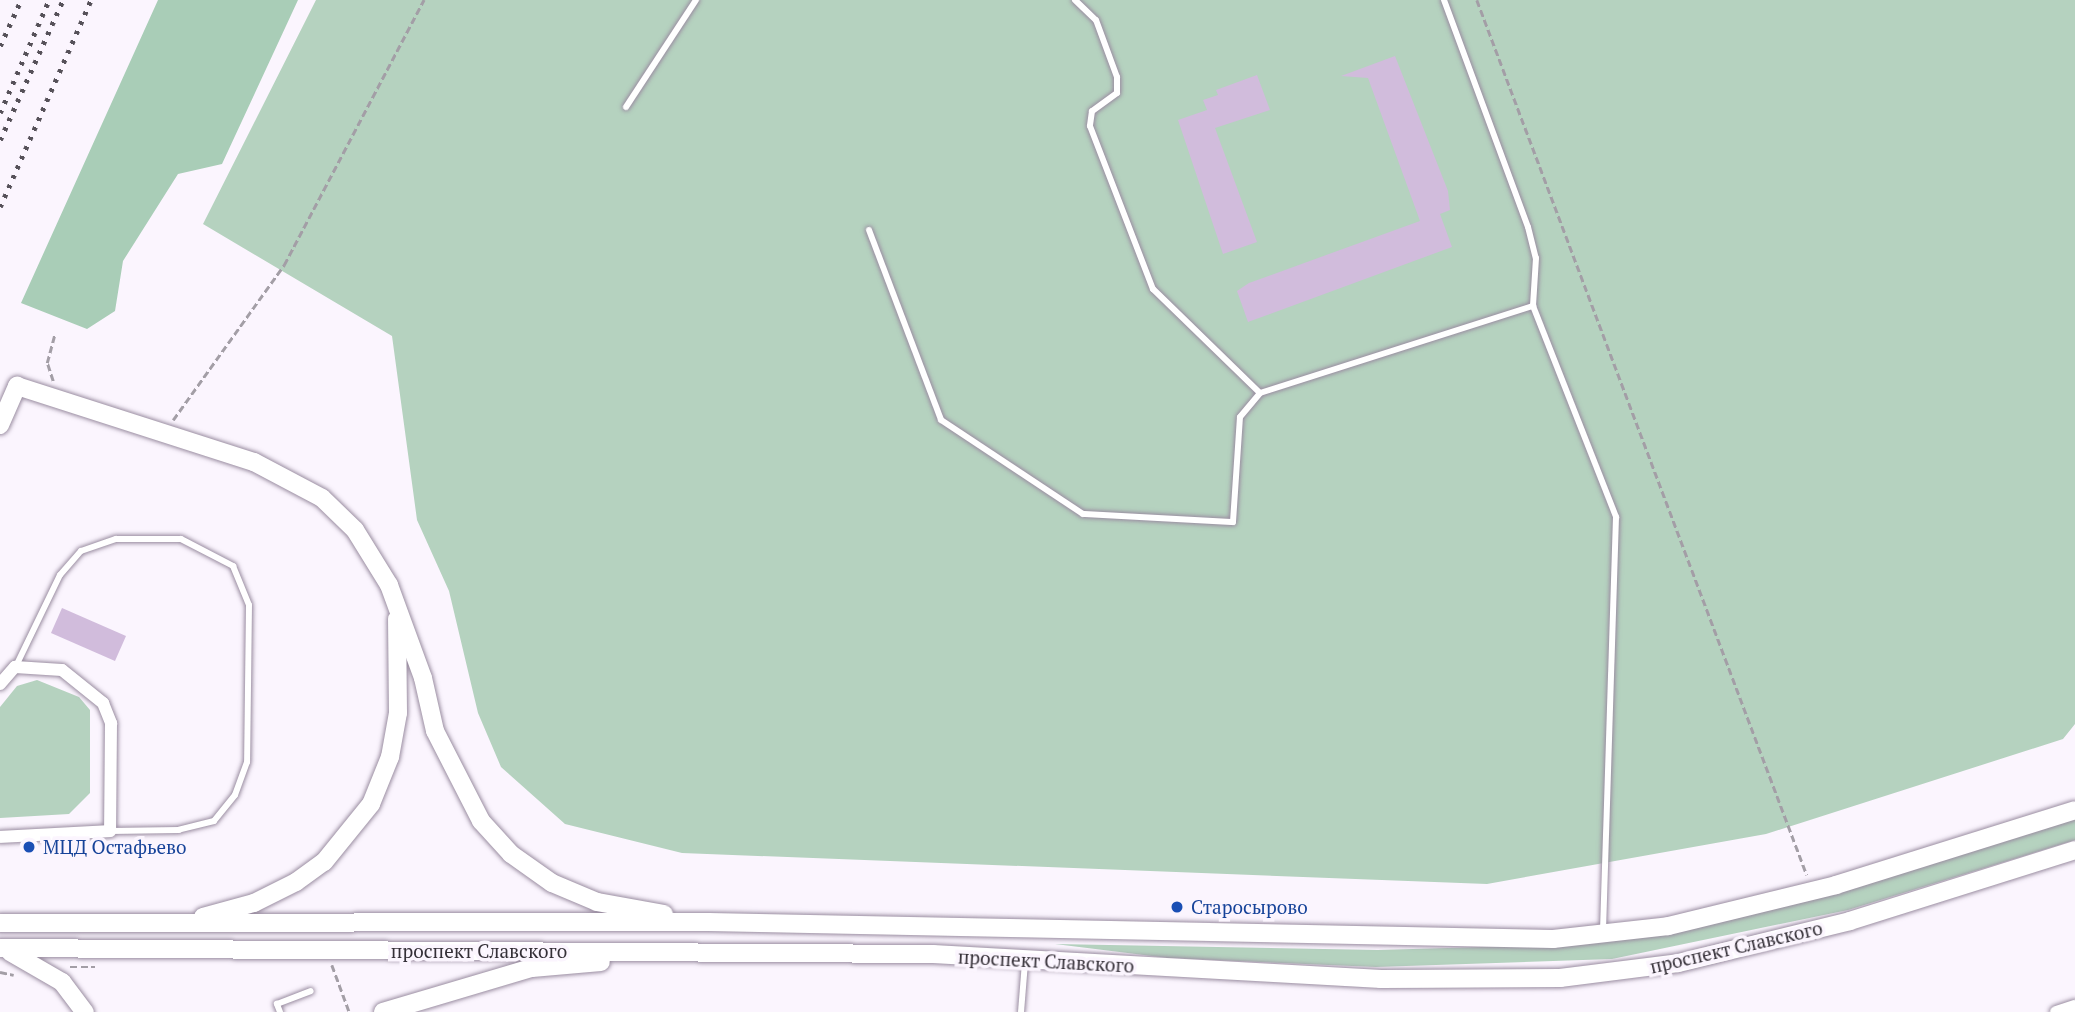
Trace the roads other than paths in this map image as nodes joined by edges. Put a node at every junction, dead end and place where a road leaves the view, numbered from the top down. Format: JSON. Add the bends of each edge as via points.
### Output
{"nodes":[{"id":1,"x":696,"y":0,"type":"edge"},
{"id":2,"x":1075,"y":0,"type":"edge"},
{"id":3,"x":1444,"y":0,"type":"edge"},
{"id":4,"x":626,"y":107,"type":"dead end"},
{"id":5,"x":869,"y":230,"type":"dead end"},
{"id":6,"x":1533,"y":306,"type":"junction"},
{"id":7,"x":1260,"y":393,"type":"junction"},
{"id":8,"x":0,"y":425,"type":"edge"},
{"id":9,"x":397,"y":605,"type":"junction"},
{"id":10,"x":15,"y":667,"type":"junction"},
{"id":11,"x":0,"y":684,"type":"edge"},
{"id":12,"x":2075,"y":810,"type":"edge"},
{"id":13,"x":110,"y":831,"type":"junction"},
{"id":14,"x":2,"y":836,"type":"edge"},
{"id":15,"x":2075,"y":850,"type":"edge"},
{"id":16,"x":709,"y":922,"type":"junction"},
{"id":17,"x":0,"y":923,"type":"edge"},
{"id":18,"x":180,"y":924,"type":"junction"},
{"id":19,"x":1603,"y":933,"type":"junction"},
{"id":20,"x":0,"y":948,"type":"edge"},
{"id":21,"x":706,"y":953,"type":"junction"},
{"id":22,"x":1026,"y":960,"type":"junction"},
{"id":23,"x":311,"y":991,"type":"dead end"},
{"id":24,"x":2075,"y":1006,"type":"edge"},
{"id":25,"x":85,"y":1012,"type":"edge"},
{"id":26,"x":280,"y":1012,"type":"edge"},
{"id":27,"x":383,"y":1012,"type":"edge"},
{"id":28,"x":1021,"y":1012,"type":"edge"},
{"id":29,"x":2056,"y":1012,"type":"edge"}],
"edges":[{"from":1,"to":4,"type":"lane"},
{"from":2,"to":7,"type":"lane","via":[[1096,20],[1117,77],[1117,93],[1093,111],[1090,126],[1153,289]]},
{"from":3,"to":6,"type":"lane","via":[[1528,227],[1536,258]]},
{"from":5,"to":7,"type":"lane","via":[[941,420],[1083,514],[1233,522],[1240,417]]},
{"from":6,"to":7,"type":"lane"},
{"from":6,"to":19,"type":"lane","via":[[1616,517]]},
{"from":8,"to":9,"type":"main road","via":[[18,386],[278,472],[321,498],[355,530]]},
{"from":9,"to":16,"type":"main road","via":[[435,731],[481,821],[510,854],[552,883],[597,902]]},
{"from":9,"to":18,"type":"main road","via":[[398,713],[390,757],[371,804],[324,862],[296,882],[254,903]]},
{"from":10,"to":11,"type":"street"},
{"from":10,"to":13,"type":"street","via":[[62,670],[103,704],[111,723]]},
{"from":10,"to":13,"type":"lane","via":[[61,575],[81,551],[116,539],[181,539],[233,566],[249,605],[247,762],[235,795],[214,821],[179,830]]},
{"from":12,"to":19,"type":"main road","name":"проспект Славского","via":[[1813,891],[1668,926]]},
{"from":13,"to":14,"type":"street"},
{"from":15,"to":22,"type":"main road","name":"проспект Славского","via":[[1797,934],[1678,963],[1560,978],[1381,979]]},
{"from":16,"to":18,"type":"main road","name":"проспект Славского"},
{"from":16,"to":19,"type":"main road","name":"проспект Славского","via":[[1378,939]]},
{"from":17,"to":18,"type":"main road","name":"проспект Славского"},
{"from":20,"to":21,"type":"main road","name":"проспект Славского"},
{"from":20,"to":25,"type":"main road","via":[[40,964]]},
{"from":21,"to":22,"type":"main road","name":"проспект Славского"},
{"from":21,"to":27,"type":"main road","via":[[531,968]]},
{"from":22,"to":28,"type":"lane"},
{"from":23,"to":26,"type":"lane","via":[[277,1004]]},
{"from":24,"to":29,"type":"street"}]}
